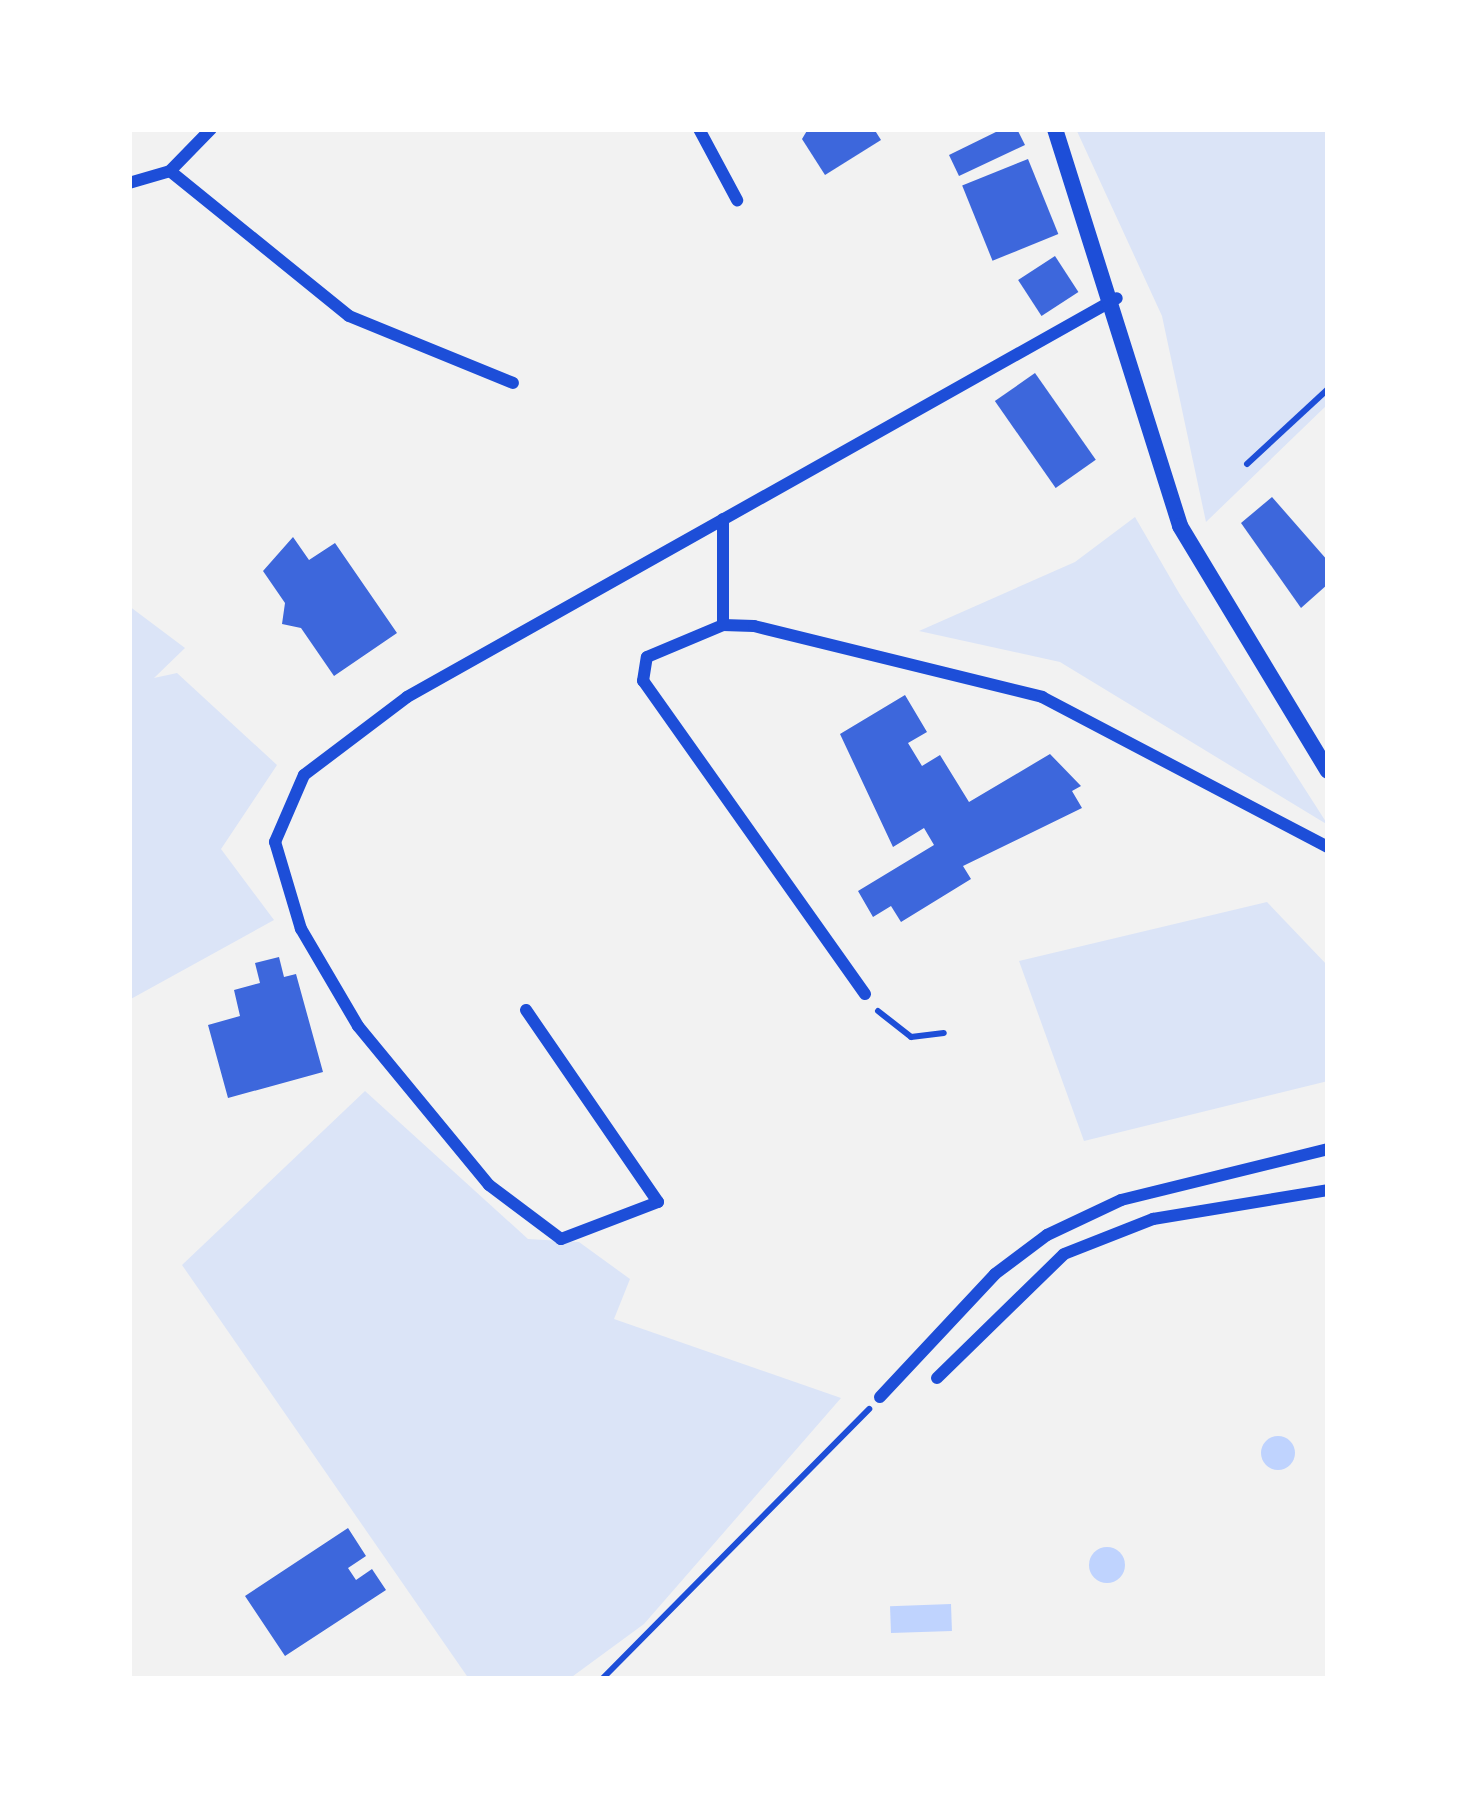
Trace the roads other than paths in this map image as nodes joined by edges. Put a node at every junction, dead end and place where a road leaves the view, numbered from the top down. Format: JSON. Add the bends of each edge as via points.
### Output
{"nodes":[{"id":1,"x":211,"y":129,"type":"edge"},
{"id":2,"x":699,"y":129,"type":"edge"},
{"id":3,"x":1055,"y":129,"type":"edge"},
{"id":4,"x":170,"y":170,"type":"junction"},
{"id":5,"x":129,"y":183,"type":"edge"},
{"id":6,"x":737,"y":200,"type":"dead end"},
{"id":7,"x":1117,"y":298,"type":"junction"},
{"id":8,"x":514,"y":382,"type":"dead end"},
{"id":9,"x":723,"y":519,"type":"junction"},
{"id":10,"x":723,"y":625,"type":"junction"},
{"id":11,"x":1328,"y":771,"type":"edge"},
{"id":12,"x":1328,"y":847,"type":"edge"},
{"id":13,"x":865,"y":994,"type":"road end"},
{"id":14,"x":526,"y":1010,"type":"dead end"},
{"id":15,"x":1328,"y":1149,"type":"edge"},
{"id":16,"x":1328,"y":1190,"type":"edge"},
{"id":17,"x":937,"y":1378,"type":"dead end"},
{"id":18,"x":880,"y":1396,"type":"road end"}],
"edges":[{"from":1,"to":4,"type":"street"},
{"from":2,"to":6,"type":"street"},
{"from":3,"to":7,"type":"street"},
{"from":4,"to":5,"type":"street"},
{"from":4,"to":8,"type":"street","via":[[349,316]]},
{"from":7,"to":9,"type":"street"},
{"from":7,"to":11,"type":"street","via":[[1180,526]]},
{"from":9,"to":10,"type":"street"},
{"from":9,"to":14,"type":"street","via":[[407,697],[318,759],[277,825],[302,929],[350,1012],[489,1184],[561,1239],[658,1202]]},
{"from":10,"to":12,"type":"street","via":[[1042,697]]},
{"from":10,"to":13,"type":"street","via":[[647,657],[643,681]]},
{"from":15,"to":18,"type":"street","via":[[1121,1200],[1048,1235],[995,1274]]},
{"from":16,"to":17,"type":"street","via":[[1153,1219],[1064,1254]]}]}
